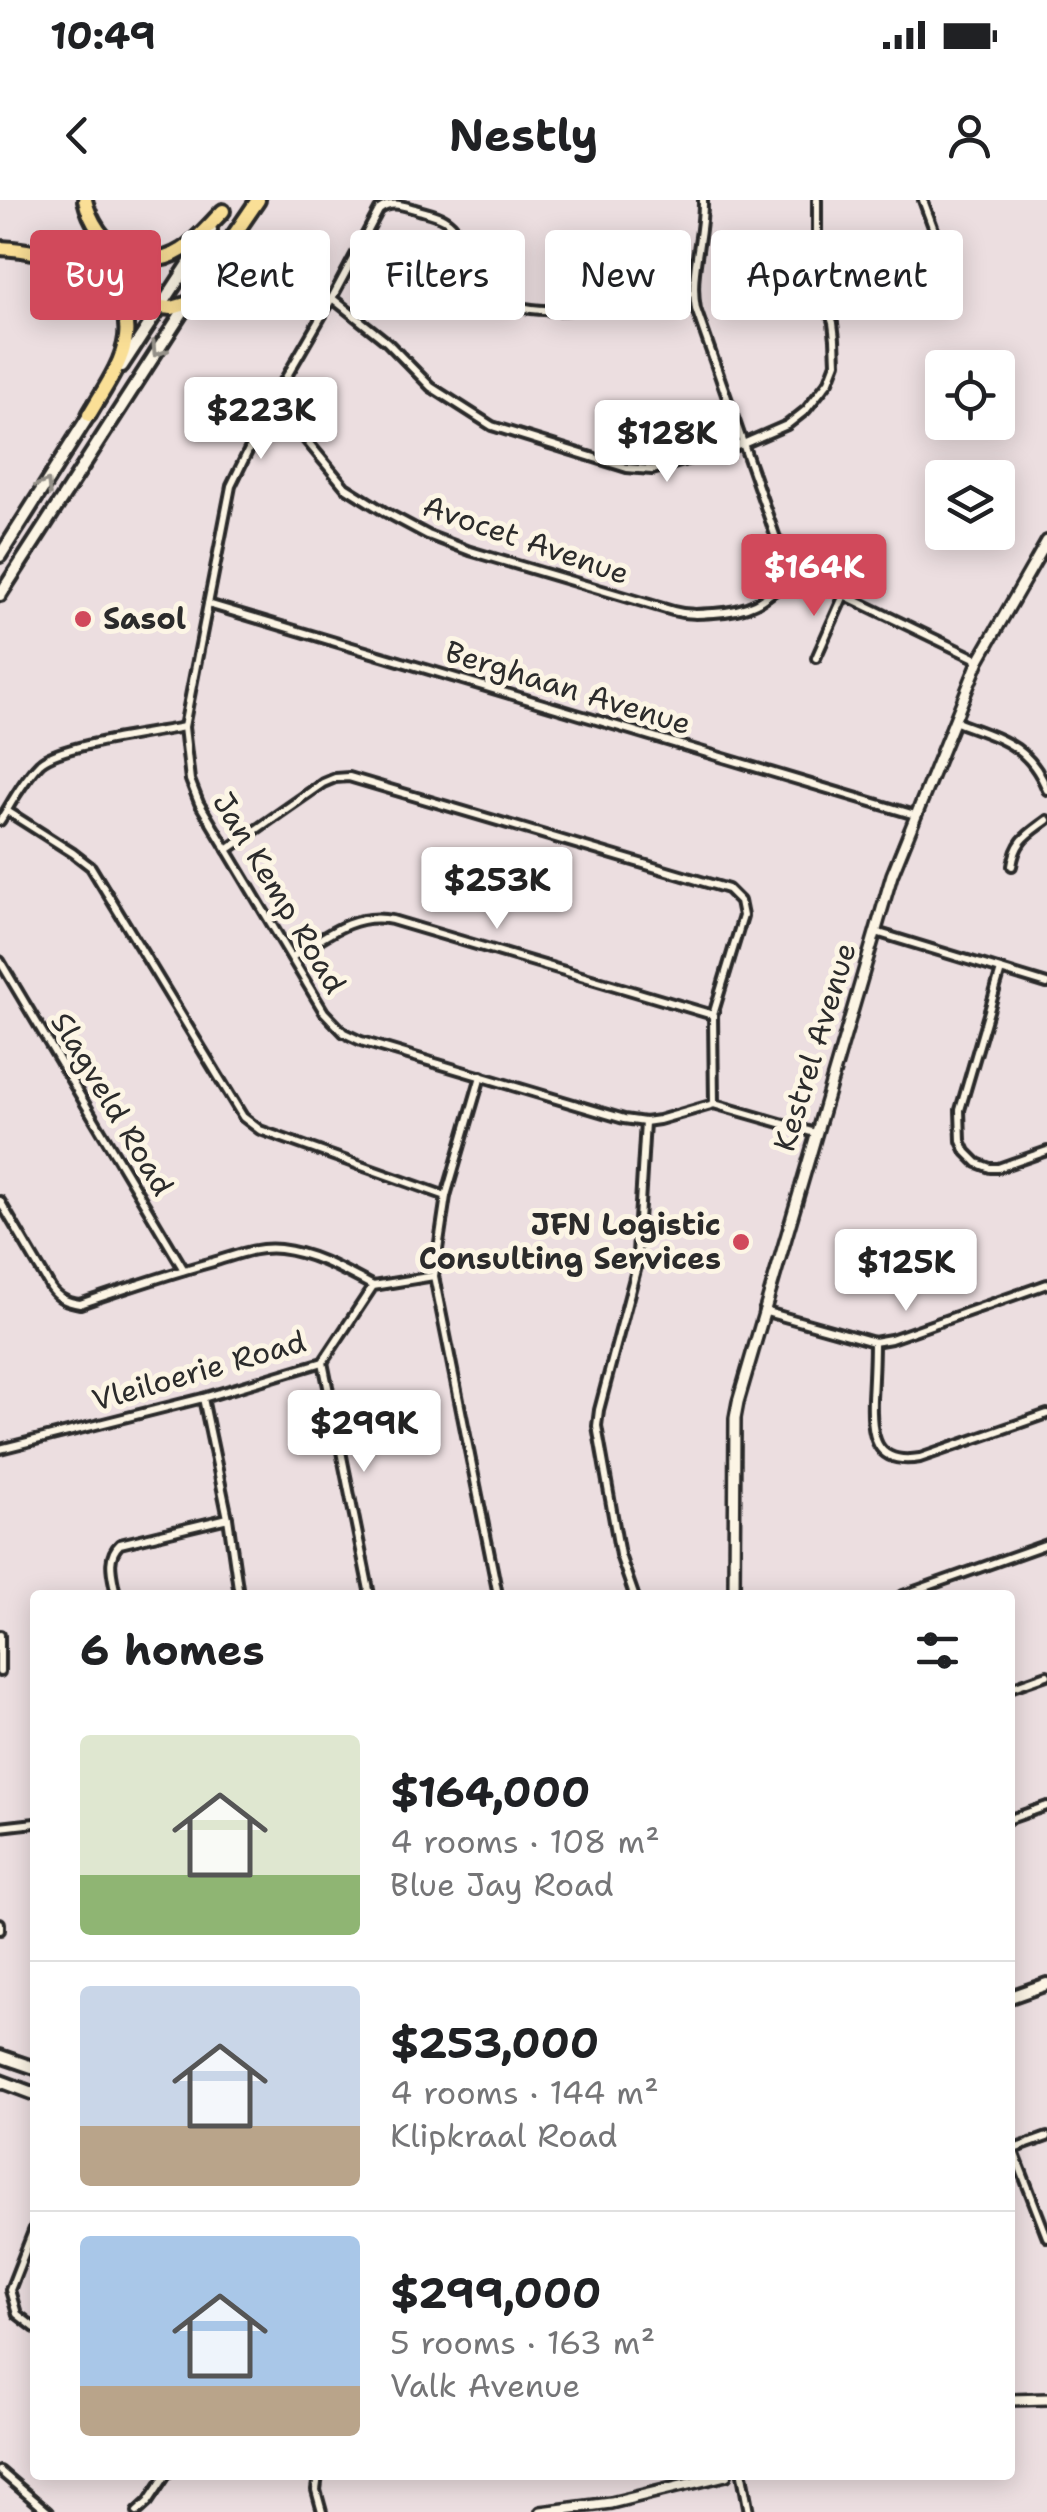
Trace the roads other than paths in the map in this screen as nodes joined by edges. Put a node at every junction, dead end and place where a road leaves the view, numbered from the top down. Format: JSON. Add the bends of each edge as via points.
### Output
{"nodes":[{"id":1,"x":85,"y":200,"type":"edge"},
{"id":2,"x":254,"y":200,"type":"edge"},
{"id":3,"x":703,"y":200,"type":"edge"},
{"id":4,"x":817,"y":200,"type":"edge"},
{"id":5,"x":923,"y":200,"type":"edge"},
{"id":6,"x":226,"y":206,"type":"edge"},
{"id":7,"x":235,"y":230,"type":"edge"},
{"id":8,"x":934,"y":230,"type":"edge"},
{"id":9,"x":0,"y":248,"type":"edge"},
{"id":10,"x":30,"y":253,"type":"edge"},
{"id":11,"x":693,"y":293,"type":"junction"},
{"id":12,"x":332,"y":298,"type":"junction"},
{"id":13,"x":181,"y":305,"type":"edge"},
{"id":14,"x":161,"y":307,"type":"joint"},
{"id":15,"x":181,"y":314,"type":"edge"},
{"id":16,"x":127,"y":320,"type":"edge"},
{"id":17,"x":152,"y":320,"type":"edge"},
{"id":18,"x":272,"y":400,"type":"junction"},
{"id":19,"x":90,"y":415,"type":"junction"},
{"id":20,"x":743,"y":444,"type":"junction"},
{"id":21,"x":1047,"y":541,"type":"edge"},
{"id":22,"x":0,"y":556,"type":"edge"},
{"id":23,"x":800,"y":570,"type":"junction"},
{"id":24,"x":0,"y":595,"type":"edge"},
{"id":25,"x":844,"y":595,"type":"junction"},
{"id":26,"x":208,"y":604,"type":"junction"},
{"id":27,"x":816,"y":658,"type":"dead end"},
{"id":28,"x":979,"y":660,"type":"junction"},
{"id":29,"x":953,"y":720,"type":"junction"},
{"id":30,"x":184,"y":727,"type":"junction"},
{"id":31,"x":1047,"y":790,"type":"edge"},
{"id":32,"x":6,"y":811,"type":"junction"},
{"id":33,"x":915,"y":815,"type":"junction"},
{"id":34,"x":1047,"y":820,"type":"edge"},
{"id":35,"x":0,"y":821,"type":"edge"},
{"id":36,"x":227,"y":850,"type":"junction"},
{"id":37,"x":1012,"y":866,"type":"dead end"},
{"id":38,"x":875,"y":932,"type":"junction"},
{"id":39,"x":292,"y":957,"type":"junction"},
{"id":40,"x":0,"y":961,"type":"edge"},
{"id":41,"x":1000,"y":970,"type":"junction"},
{"id":42,"x":1047,"y":984,"type":"edge"},
{"id":43,"x":713,"y":1015,"type":"junction"},
{"id":44,"x":481,"y":1076,"type":"junction"},
{"id":45,"x":714,"y":1104,"type":"junction"},
{"id":46,"x":645,"y":1122,"type":"junction"},
{"id":47,"x":815,"y":1133,"type":"junction"},
{"id":48,"x":1047,"y":1151,"type":"edge"},
{"id":49,"x":446,"y":1196,"type":"junction"},
{"id":50,"x":0,"y":1201,"type":"edge"},
{"id":51,"x":184,"y":1270,"type":"junction"},
{"id":52,"x":434,"y":1276,"type":"junction"},
{"id":53,"x":1047,"y":1284,"type":"edge"},
{"id":54,"x":372,"y":1286,"type":"junction"},
{"id":55,"x":763,"y":1311,"type":"junction"},
{"id":56,"x":874,"y":1342,"type":"junction"},
{"id":57,"x":323,"y":1362,"type":"junction"},
{"id":58,"x":204,"y":1398,"type":"junction"},
{"id":59,"x":1047,"y":1414,"type":"edge"},
{"id":60,"x":0,"y":1450,"type":"edge"},
{"id":61,"x":228,"y":1518,"type":"junction"},
{"id":62,"x":1047,"y":1544,"type":"edge"},
{"id":63,"x":115,"y":1590,"type":"edge"},
{"id":64,"x":239,"y":1590,"type":"edge"},
{"id":65,"x":369,"y":1590,"type":"edge"},
{"id":66,"x":497,"y":1590,"type":"edge"},
{"id":67,"x":632,"y":1590,"type":"edge"},
{"id":68,"x":734,"y":1590,"type":"edge"},
{"id":69,"x":917,"y":1590,"type":"edge"},
{"id":70,"x":0,"y":1635,"type":"edge"},
{"id":71,"x":0,"y":1672,"type":"edge"},
{"id":72,"x":1047,"y":1675,"type":"edge"},
{"id":73,"x":1015,"y":1686,"type":"edge"},
{"id":74,"x":1047,"y":1806,"type":"edge"},
{"id":75,"x":1015,"y":1817,"type":"edge"},
{"id":76,"x":30,"y":1824,"type":"edge"},
{"id":77,"x":0,"y":1827,"type":"edge"},
{"id":78,"x":1047,"y":1984,"type":"edge"},
{"id":79,"x":1015,"y":1995,"type":"edge"},
{"id":80,"x":0,"y":2056,"type":"edge"},
{"id":81,"x":30,"y":2066,"type":"edge"},
{"id":82,"x":0,"y":2082,"type":"edge"},
{"id":83,"x":30,"y":2092,"type":"edge"},
{"id":84,"x":1047,"y":2138,"type":"edge"},
{"id":85,"x":1015,"y":2149,"type":"edge"},
{"id":86,"x":1015,"y":2157,"type":"edge"},
{"id":87,"x":1047,"y":2237,"type":"edge"},
{"id":88,"x":30,"y":2239,"type":"edge"},
{"id":89,"x":30,"y":2324,"type":"edge"},
{"id":90,"x":1047,"y":2399,"type":"edge"},
{"id":91,"x":1015,"y":2400,"type":"edge"},
{"id":92,"x":0,"y":2471,"type":"edge"},
{"id":93,"x":163,"y":2480,"type":"edge"},
{"id":94,"x":317,"y":2480,"type":"edge"},
{"id":95,"x":706,"y":2480,"type":"edge"},
{"id":96,"x":743,"y":2480,"type":"edge"},
{"id":97,"x":48,"y":2512,"type":"edge"},
{"id":98,"x":136,"y":2512,"type":"edge"},
{"id":99,"x":322,"y":2512,"type":"edge"},
{"id":100,"x":541,"y":2512,"type":"edge"},
{"id":101,"x":749,"y":2512,"type":"edge"}],
"edges":[{"from":1,"to":6,"type":"highway","via":[[108,243],[137,259],[181,251]]},
{"from":2,"to":7,"type":"highway"},
{"from":3,"to":11,"type":"street"},
{"from":4,"to":20,"type":"street","via":[[817,271],[833,324],[834,370],[796,419]]},
{"from":5,"to":8,"type":"street"},
{"from":6,"to":14,"type":"main road"},
{"from":9,"to":10,"type":"highway"},
{"from":11,"to":12,"type":"street","name":"Jan Kemp Road","via":[[577,310],[506,302],[476,276],[448,222],[386,205]]},
{"from":11,"to":20,"type":"street"},
{"from":12,"to":18,"type":"street","name":"Jan Kemp Road"},
{"from":12,"to":20,"type":"street","via":[[430,386],[503,430],[646,470]]},
{"from":13,"to":14,"type":"highway"},
{"from":15,"to":24,"type":"main road","one_way":true},
{"from":16,"to":19,"type":"highway","via":[[124,348]]},
{"from":17,"to":19,"type":"main road"},
{"from":18,"to":23,"type":"street","name":"Avocet Avenue","via":[[355,495],[470,551],[686,614],[746,610]]},
{"from":18,"to":26,"type":"street","name":"Jan Kemp Road","via":[[230,486]]},
{"from":22,"to":19,"type":"main road","one_way":true},
{"from":20,"to":23,"type":"street","via":[[776,538]]},
{"from":21,"to":28,"type":"street","name":"Kestrel Avenue"},
{"from":23,"to":25,"type":"street"},
{"from":25,"to":27,"type":"street"},
{"from":25,"to":28,"type":"street"},
{"from":26,"to":30,"type":"street","name":"Jan Kemp Road"},
{"from":26,"to":33,"type":"street","name":"Berghaan Avenue"},
{"from":28,"to":29,"type":"street","name":"Kestrel Avenue"},
{"from":29,"to":31,"type":"street","via":[[1024,754]]},
{"from":29,"to":33,"type":"street","name":"Kestrel Avenue"},
{"from":30,"to":32,"type":"street","via":[[51,756]]},
{"from":30,"to":36,"type":"street","name":"Jan Kemp Road","via":[[191,788]]},
{"from":32,"to":35,"type":"street"},
{"from":32,"to":49,"type":"street","via":[[98,876],[243,1117],[260,1130]]},
{"from":33,"to":38,"type":"street","name":"Kestrel Avenue"},
{"from":34,"to":37,"type":"street","via":[[1018,844]]},
{"from":36,"to":39,"type":"street","name":"Jan Kemp Road"},
{"from":36,"to":43,"type":"street","via":[[322,783],[348,777],[722,886],[737,896],[743,916]]},
{"from":38,"to":41,"type":"street"},
{"from":38,"to":47,"type":"street","name":"Kestrel Avenue"},
{"from":39,"to":43,"type":"street","via":[[352,922],[376,917]]},
{"from":39,"to":44,"type":"street","name":"Jan Kemp Road","via":[[344,1033]]},
{"from":40,"to":51,"type":"street","name":"Slagveld Road"},
{"from":41,"to":42,"type":"street"},
{"from":41,"to":48,"type":"street","via":[[963,1099],[960,1134],[966,1152],[990,1168]]},
{"from":43,"to":45,"type":"street"},
{"from":44,"to":46,"type":"street","name":"Jan Kemp Road"},
{"from":44,"to":49,"type":"street"},
{"from":45,"to":46,"type":"street","name":"Jan Kemp Road"},
{"from":45,"to":47,"type":"street"},
{"from":46,"to":67,"type":"street","via":[[636,1270],[597,1426]]},
{"from":47,"to":55,"type":"street","name":"Kestrel Avenue"},
{"from":49,"to":52,"type":"street"},
{"from":50,"to":51,"type":"street","via":[[55,1294],[69,1302]]},
{"from":51,"to":54,"type":"street","via":[[283,1249],[334,1264]]},
{"from":52,"to":54,"type":"street"},
{"from":52,"to":66,"type":"street"},
{"from":53,"to":56,"type":"street"},
{"from":54,"to":57,"type":"street","name":"Vleiloerie Road"},
{"from":55,"to":56,"type":"street"},
{"from":55,"to":68,"type":"street","name":"Kestrel Avenue","via":[[735,1418]]},
{"from":56,"to":59,"type":"street","via":[[872,1427],[876,1442],[892,1456],[920,1458]]},
{"from":57,"to":58,"type":"street","name":"Vleiloerie Road"},
{"from":57,"to":65,"type":"street"},
{"from":58,"to":60,"type":"street","name":"Vleiloerie Road"},
{"from":58,"to":61,"type":"street"},
{"from":61,"to":63,"type":"street","via":[[120,1544],[110,1559]]},
{"from":61,"to":64,"type":"street"},
{"from":62,"to":69,"type":"street"},
{"from":70,"to":71,"type":"street"},
{"from":72,"to":73,"type":"street"},
{"from":74,"to":75,"type":"street"},
{"from":76,"to":77,"type":"street"},
{"from":78,"to":79,"type":"main road"},
{"from":80,"to":81,"type":"main road"},
{"from":82,"to":83,"type":"main road"},
{"from":84,"to":85,"type":"street"},
{"from":86,"to":87,"type":"street"},
{"from":88,"to":89,"type":"street","via":[[10,2290],[17,2314]]},
{"from":90,"to":91,"type":"street"},
{"from":92,"to":97,"type":"street"},
{"from":93,"to":98,"type":"street"},
{"from":94,"to":99,"type":"street"},
{"from":95,"to":100,"type":"street"},
{"from":96,"to":101,"type":"street"}]}
